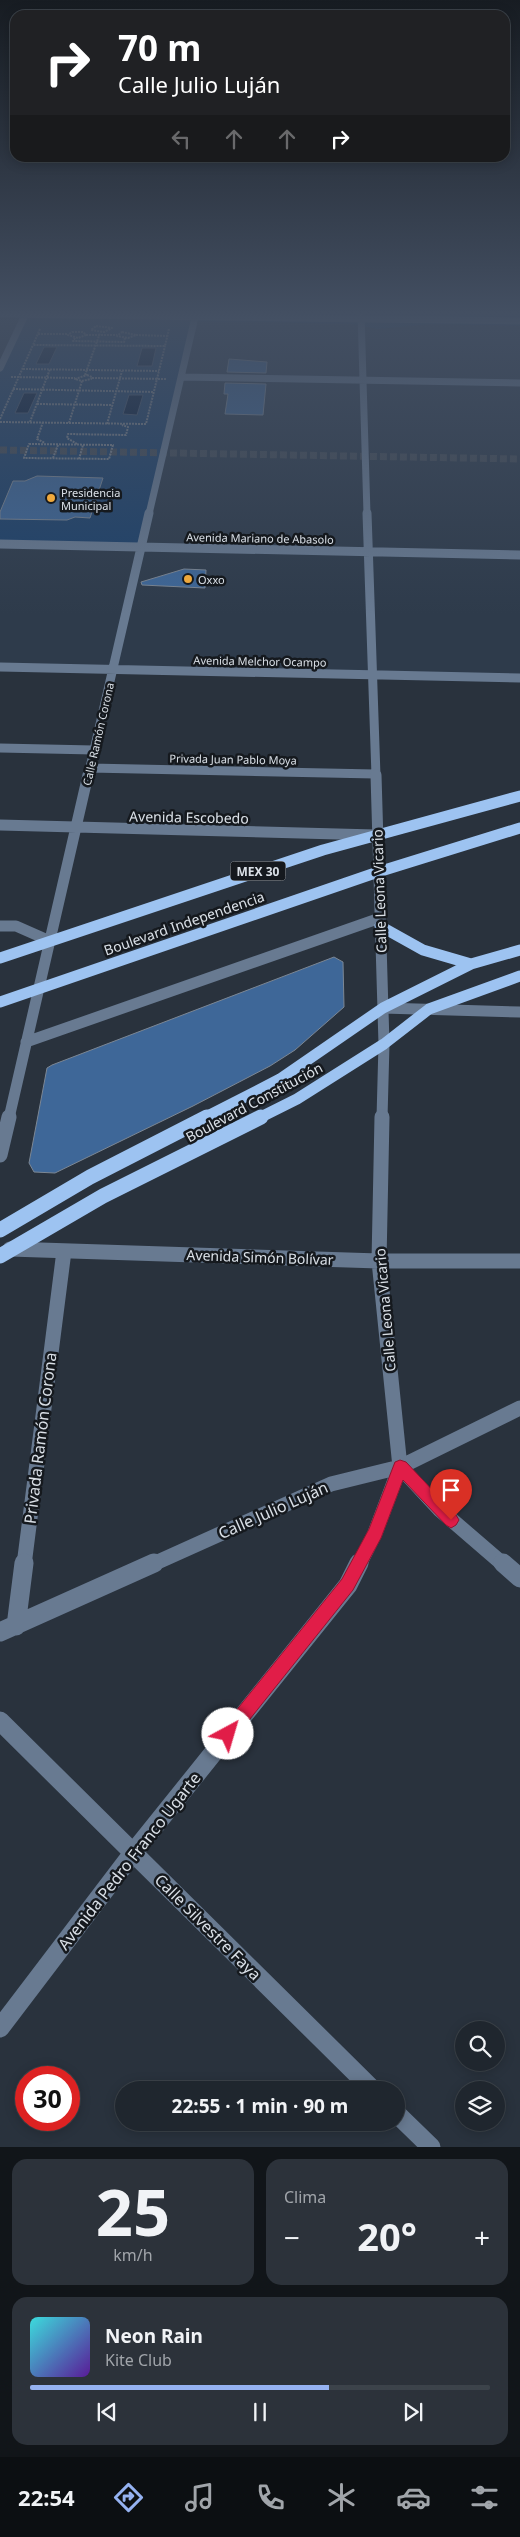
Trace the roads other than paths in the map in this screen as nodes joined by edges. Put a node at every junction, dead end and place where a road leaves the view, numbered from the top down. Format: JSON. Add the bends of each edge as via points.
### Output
{"nodes":[{"id":1,"x":173,"y":413,"type":"edge"},
{"id":2,"x":364,"y":413,"type":"edge"},
{"id":3,"x":0,"y":544,"type":"edge"},
{"id":4,"x":142,"y":547,"type":"junction"},
{"id":5,"x":368,"y":552,"type":"junction"},
{"id":6,"x":520,"y":555,"type":"edge"},
{"id":7,"x":0,"y":666,"type":"edge"},
{"id":8,"x":114,"y":669,"type":"junction"},
{"id":9,"x":373,"y":675,"type":"junction"},
{"id":10,"x":520,"y":678,"type":"edge"},
{"id":11,"x":0,"y":748,"type":"edge"},
{"id":12,"x":94,"y":750,"type":"junction"},
{"id":13,"x":90,"y":768,"type":"junction"},
{"id":14,"x":375,"y":774,"type":"junction"},
{"id":15,"x":520,"y":796,"type":"edge"},
{"id":16,"x":0,"y":826,"type":"edge"},
{"id":17,"x":76,"y":827,"type":"junction"},
{"id":18,"x":520,"y":828,"type":"edge"},
{"id":19,"x":378,"y":835,"type":"junction"},
{"id":20,"x":378,"y":872,"type":"junction"},
{"id":21,"x":380,"y":922,"type":"junction"},
{"id":22,"x":0,"y":926,"type":"edge"},
{"id":23,"x":50,"y":941,"type":"junction"},
{"id":24,"x":520,"y":950,"type":"edge"},
{"id":25,"x":0,"y":958,"type":"edge"},
{"id":26,"x":471,"y":964,"type":"junction"},
{"id":27,"x":520,"y":976,"type":"edge"},
{"id":28,"x":39,"y":987,"type":"junction"},
{"id":29,"x":0,"y":1002,"type":"edge"},
{"id":30,"x":383,"y":1008,"type":"junction"},
{"id":31,"x":429,"y":1009,"type":"junction"},
{"id":32,"x":520,"y":1012,"type":"edge"},
{"id":33,"x":26,"y":1042,"type":"junction"},
{"id":34,"x":384,"y":1044,"type":"junction"},
{"id":35,"x":0,"y":1155,"type":"edge"},
{"id":36,"x":0,"y":1230,"type":"edge"},
{"id":37,"x":3,"y":1251,"type":"edge"},
{"id":38,"x":64,"y":1251,"type":"junction"},
{"id":39,"x":379,"y":1260,"type":"junction"},
{"id":40,"x":520,"y":1261,"type":"edge"},
{"id":41,"x":520,"y":1408,"type":"edge"},
{"id":42,"x":400,"y":1467,"type":"junction"},
{"id":43,"x":520,"y":1578,"type":"edge"},
{"id":44,"x":16,"y":1626,"type":"junction"},
{"id":45,"x":0,"y":1632,"type":"edge"},
{"id":46,"x":0,"y":1722,"type":"edge"},
{"id":47,"x":133,"y":1852,"type":"junction"},
{"id":48,"x":0,"y":2028,"type":"edge"},
{"id":49,"x":364,"y":2081,"type":"edge"},
{"id":50,"x":405,"y":2122,"type":"edge"},
{"id":51,"x":431,"y":2147,"type":"edge"}],
"edges":[{"from":1,"to":4,"type":"street","name":"Calle Ramón Corona"},
{"from":2,"to":5,"type":"street","name":"Calle Leona Vicario"},
{"from":3,"to":4,"type":"street","name":"Avenida Mariano de Abasolo"},
{"from":4,"to":5,"type":"street","name":"Avenida Mariano de Abasolo"},
{"from":4,"to":8,"type":"street","name":"Calle Ramón Corona"},
{"from":5,"to":6,"type":"street","name":"Avenida Mariano de Abasolo"},
{"from":5,"to":9,"type":"street","name":"Calle Leona Vicario"},
{"from":7,"to":8,"type":"street","name":"Avenida Melchor Ocampo"},
{"from":8,"to":9,"type":"street","name":"Avenida Melchor Ocampo"},
{"from":8,"to":12,"type":"street","name":"Calle Ramón Corona"},
{"from":9,"to":10,"type":"street","name":"Avenida Melchor Ocampo"},
{"from":9,"to":14,"type":"street","name":"Calle Leona Vicario"},
{"from":11,"to":12,"type":"street"},
{"from":12,"to":13,"type":"street","name":"Calle Ramón Corona"},
{"from":13,"to":14,"type":"street","name":"Privada Juan Pablo Moya"},
{"from":13,"to":17,"type":"street","name":"Calle Ramón Corona"},
{"from":14,"to":19,"type":"street","name":"Calle Leona Vicario"},
{"from":15,"to":19,"type":"main road","name":"Boulevard Independencia","number":"MEX 30"},
{"from":16,"to":17,"type":"street","name":"Avenida Escobedo"},
{"from":17,"to":19,"type":"street","name":"Avenida Escobedo"},
{"from":17,"to":23,"type":"street","name":"Calle Ramón Corona"},
{"from":18,"to":20,"type":"main road","name":"Boulevard Independencia"},
{"from":19,"to":20,"type":"street","name":"Calle Leona Vicario"},
{"from":19,"to":23,"type":"main road","name":"Boulevard Independencia","number":"MEX 30","via":[[286,861]]},
{"from":20,"to":21,"type":"street","name":"Calle Leona Vicario"},
{"from":20,"to":28,"type":"main road","name":"Boulevard Independencia"},
{"from":21,"to":26,"type":"main road","via":[[402,942],[423,952]]},
{"from":21,"to":30,"type":"street","name":"Calle Leona Vicario"},
{"from":21,"to":33,"type":"street"},
{"from":22,"to":23,"type":"street","via":[[16,926]]},
{"from":23,"to":25,"type":"main road","name":"Boulevard Independencia","number":"MEX 30"},
{"from":23,"to":28,"type":"street","name":"Calle Ramón Corona"},
{"from":24,"to":26,"type":"main road","name":"Boulevard Constitución"},
{"from":26,"to":30,"type":"main road","name":"Boulevard Constitución"},
{"from":27,"to":31,"type":"main road","name":"Boulevard Constitución"},
{"from":28,"to":29,"type":"main road","name":"Boulevard Independencia"},
{"from":28,"to":33,"type":"street","name":"Calle Ramón Corona"},
{"from":30,"to":31,"type":"street"},
{"from":30,"to":34,"type":"street","name":"Calle Leona Vicario"},
{"from":30,"to":36,"type":"main road","name":"Boulevard Constitución","via":[[280,1079],[90,1177]]},
{"from":31,"to":32,"type":"street"},
{"from":31,"to":34,"type":"main road","name":"Boulevard Constitución"},
{"from":33,"to":35,"type":"street","name":"Calle Ramón Corona"},
{"from":34,"to":37,"type":"main road","name":"Boulevard Constitución","via":[[297,1099],[103,1196]]},
{"from":34,"to":39,"type":"street","name":"Calle Leona Vicario"},
{"from":37,"to":38,"type":"street","name":"Avenida Simón Bolívar"},
{"from":38,"to":39,"type":"street","name":"Avenida Simón Bolívar"},
{"from":38,"to":44,"type":"street","name":"Privada Ramón Corona"},
{"from":39,"to":40,"type":"street","name":"Avenida Simón Bolívar"},
{"from":39,"to":42,"type":"street","name":"Calle Leona Vicario"},
{"from":41,"to":42,"type":"street","name":"Calle Julio Luján"},
{"from":42,"to":43,"type":"street","via":[[439,1509]]},
{"from":42,"to":44,"type":"street","name":"Calle Julio Luján","via":[[331,1484]]},
{"from":42,"to":47,"type":"street","name":"Avenida Pedro Franco Ugarte","via":[[375,1533],[348,1585]]},
{"from":44,"to":45,"type":"street","name":"Calle Julio Luján"},
{"from":46,"to":47,"type":"street","name":"Calle Silvestre Faya"},
{"from":47,"to":48,"type":"street","name":"Avenida Pedro Franco Ugarte"},
{"from":47,"to":49,"type":"street","name":"Calle Silvestre Faya"},
{"from":50,"to":51,"type":"street"}]}
